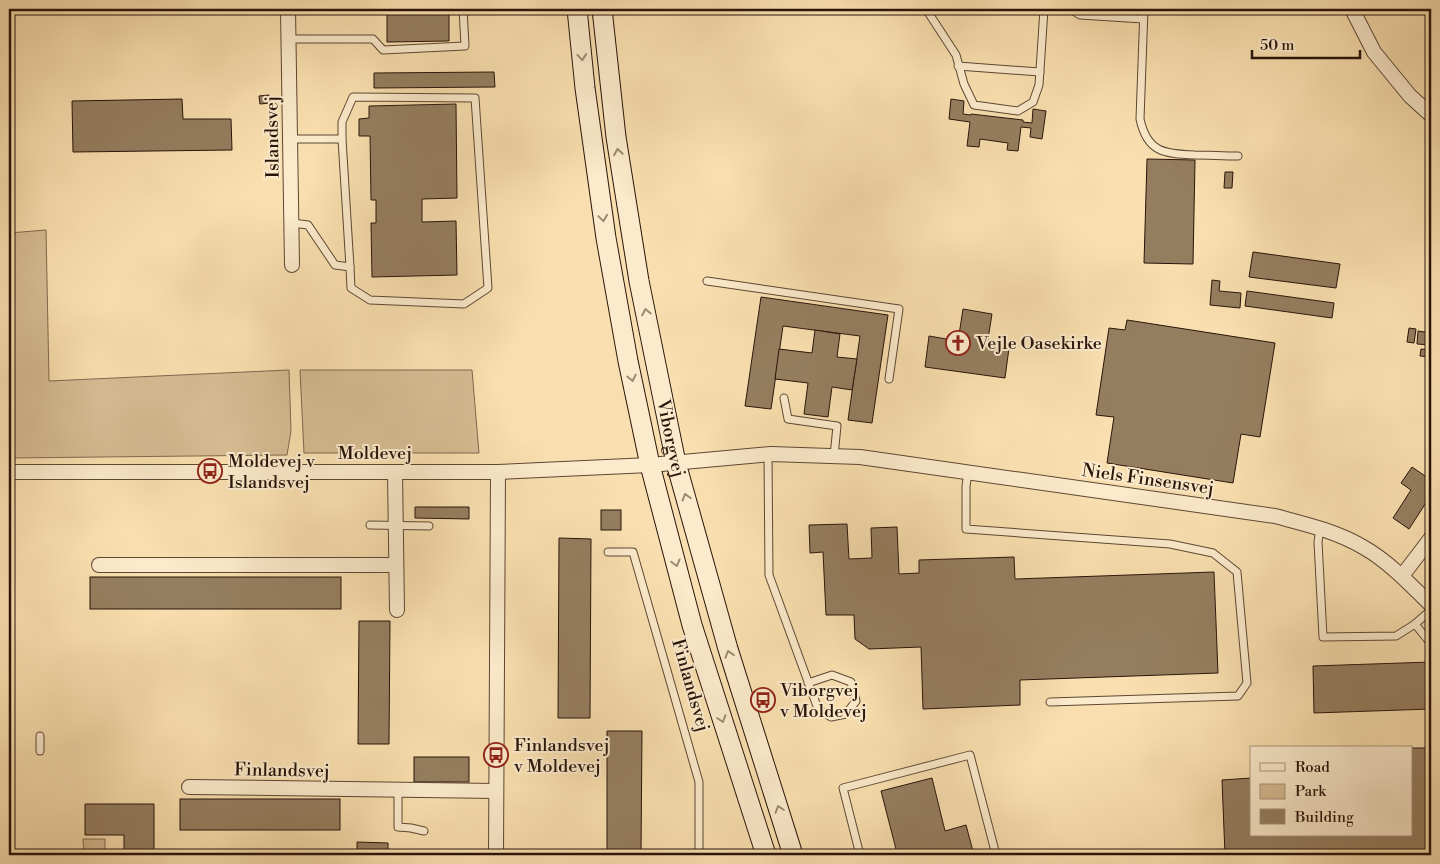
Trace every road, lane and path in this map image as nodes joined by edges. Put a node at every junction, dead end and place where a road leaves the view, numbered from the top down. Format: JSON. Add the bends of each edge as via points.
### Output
{"nodes":[{"id":1,"x":288,"y":9,"type":"edge"},
{"id":2,"x":463,"y":9,"type":"edge"},
{"id":3,"x":577,"y":9,"type":"edge"},
{"id":4,"x":602,"y":9,"type":"edge"},
{"id":5,"x":926,"y":9,"type":"edge"},
{"id":6,"x":1044,"y":9,"type":"edge"},
{"id":7,"x":1070,"y":9,"type":"edge"},
{"id":8,"x":1144,"y":9,"type":"edge"},
{"id":9,"x":1352,"y":9,"type":"edge"},
{"id":10,"x":1143,"y":19,"type":"junction"},
{"id":11,"x":289,"y":39,"type":"junction"},
{"id":12,"x":958,"y":66,"type":"junction"},
{"id":13,"x":1040,"y":72,"type":"junction"},
{"id":14,"x":1431,"y":115,"type":"edge"},
{"id":15,"x":291,"y":139,"type":"junction"},
{"id":16,"x":342,"y":139,"type":"junction"},
{"id":17,"x":1238,"y":156,"type":"dead end"},
{"id":18,"x":292,"y":223,"type":"junction"},
{"id":19,"x":292,"y":265,"type":"dead end"},
{"id":20,"x":350,"y":266,"type":"junction"},
{"id":21,"x":707,"y":281,"type":"dead end"},
{"id":22,"x":889,"y":379,"type":"dead end"},
{"id":23,"x":784,"y":398,"type":"dead end"},
{"id":24,"x":768,"y":454,"type":"junction"},
{"id":25,"x":834,"y":456,"type":"junction"},
{"id":26,"x":676,"y":463,"type":"junction"},
{"id":27,"x":650,"y":465,"type":"junction"},
{"id":28,"x":9,"y":472,"type":"edge"},
{"id":29,"x":395,"y":472,"type":"junction"},
{"id":30,"x":498,"y":472,"type":"junction"},
{"id":31,"x":968,"y":472,"type":"junction"},
{"id":32,"x":370,"y":525,"type":"dead end"},
{"id":33,"x":396,"y":526,"type":"junction"},
{"id":34,"x":429,"y":526,"type":"dead end"},
{"id":35,"x":1320,"y":528,"type":"junction"},
{"id":36,"x":1431,"y":538,"type":"edge"},
{"id":37,"x":608,"y":552,"type":"dead end"},
{"id":38,"x":98,"y":565,"type":"dead end"},
{"id":39,"x":396,"y":565,"type":"junction"},
{"id":40,"x":1402,"y":576,"type":"junction"},
{"id":41,"x":1431,"y":605,"type":"edge"},
{"id":42,"x":397,"y":610,"type":"dead end"},
{"id":43,"x":1431,"y":610,"type":"edge"},
{"id":44,"x":1415,"y":624,"type":"junction"},
{"id":45,"x":1431,"y":644,"type":"edge"},
{"id":46,"x":808,"y":682,"type":"junction"},
{"id":47,"x":1050,"y":702,"type":"dead end"},
{"id":48,"x":40,"y":736,"type":"dead end"},
{"id":49,"x":40,"y":751,"type":"dead end"},
{"id":50,"x":188,"y":787,"type":"dead end"},
{"id":51,"x":398,"y":790,"type":"junction"},
{"id":52,"x":496,"y":792,"type":"junction"},
{"id":53,"x":424,"y":831,"type":"dead end"},
{"id":54,"x":496,"y":855,"type":"edge"},
{"id":55,"x":698,"y":855,"type":"edge"},
{"id":56,"x":766,"y":855,"type":"edge"},
{"id":57,"x":793,"y":855,"type":"edge"},
{"id":58,"x":860,"y":855,"type":"edge"},
{"id":59,"x":996,"y":855,"type":"edge"}],
"edges":[{"from":1,"to":11,"type":"street","name":"Islandsvej"},
{"from":2,"to":11,"type":"lane","via":[[465,46],[382,50],[373,39]]},
{"from":3,"to":27,"type":"street","name":"Viborgvej","one_way":true,"via":[[606,238]]},
{"from":26,"to":4,"type":"street","name":"Viborgvej","one_way":true,"via":[[636,262],[616,137]]},
{"from":5,"to":12,"type":"lane","via":[[956,55]]},
{"from":6,"to":13,"type":"lane"},
{"from":7,"to":10,"type":"lane","via":[[1080,15]]},
{"from":8,"to":10,"type":"lane"},
{"from":9,"to":14,"type":"street","via":[[1374,52],[1410,96]]},
{"from":10,"to":17,"type":"lane","via":[[1140,118],[1147,139],[1164,152],[1174,154]]},
{"from":11,"to":15,"type":"street","name":"Islandsvej"},
{"from":12,"to":13,"type":"lane"},
{"from":12,"to":13,"type":"lane","via":[[974,105],[1018,111],[1033,102]]},
{"from":15,"to":16,"type":"lane"},
{"from":15,"to":18,"type":"street","name":"Islandsvej"},
{"from":16,"to":20,"type":"lane"},
{"from":16,"to":20,"type":"lane","via":[[342,122],[353,97],[475,98],[488,288],[464,304],[370,300],[351,288]]},
{"from":18,"to":19,"type":"street","name":"Islandsvej"},
{"from":18,"to":20,"type":"lane","via":[[308,225],[335,265]]},
{"from":21,"to":22,"type":"lane","via":[[900,309]]},
{"from":23,"to":25,"type":"lane","via":[[788,419],[837,426]]},
{"from":24,"to":25,"type":"street","name":"Niels Finsensvej"},
{"from":24,"to":26,"type":"street","name":"Niels Finsensvej"},
{"from":24,"to":46,"type":"lane","via":[[769,576]]},
{"from":25,"to":31,"type":"street","name":"Niels Finsensvej"},
{"from":26,"to":27,"type":"street","name":"Niels Finsensvej"},
{"from":57,"to":26,"type":"street","name":"Viborgvej","one_way":true,"via":[[728,649]]},
{"from":27,"to":30,"type":"street","name":"Moldevej"},
{"from":27,"to":56,"type":"street","name":"Viborgvej","one_way":true,"via":[[692,625]]},
{"from":28,"to":29,"type":"street","name":"Moldevej"},
{"from":29,"to":30,"type":"street","name":"Moldevej"},
{"from":29,"to":33,"type":"street"},
{"from":30,"to":52,"type":"street"},
{"from":31,"to":35,"type":"street","name":"Niels Finsensvej","via":[[1275,516]]},
{"from":31,"to":47,"type":"lane","via":[[966,529],[1170,544],[1213,553],[1237,572],[1247,683],[1238,696]]},
{"from":32,"to":33,"type":"lane"},
{"from":33,"to":34,"type":"lane"},
{"from":33,"to":39,"type":"street"},
{"from":35,"to":40,"type":"street","name":"Niels Finsensvej","via":[[1363,547]]},
{"from":35,"to":44,"type":"lane","via":[[1323,636],[1396,636]]},
{"from":36,"to":40,"type":"street"},
{"from":37,"to":55,"type":"lane","name":"Finlandsvej","via":[[634,552],[699,782]]},
{"from":38,"to":39,"type":"street"},
{"from":39,"to":42,"type":"street"},
{"from":40,"to":41,"type":"street","name":"Niels Finsensvej"},
{"from":43,"to":44,"type":"lane"},
{"from":44,"to":45,"type":"lane"},
{"from":46,"to":46,"type":"lane","via":[[818,709],[831,718],[846,714],[856,702],[851,682],[832,675]]},
{"from":48,"to":49,"type":"lane"},
{"from":50,"to":51,"type":"street","name":"Finlandsvej"},
{"from":51,"to":52,"type":"street","name":"Finlandsvej"},
{"from":51,"to":53,"type":"lane","via":[[398,827]]},
{"from":52,"to":54,"type":"street"},
{"from":58,"to":59,"type":"lane","via":[[843,788],[970,755]]}]}
